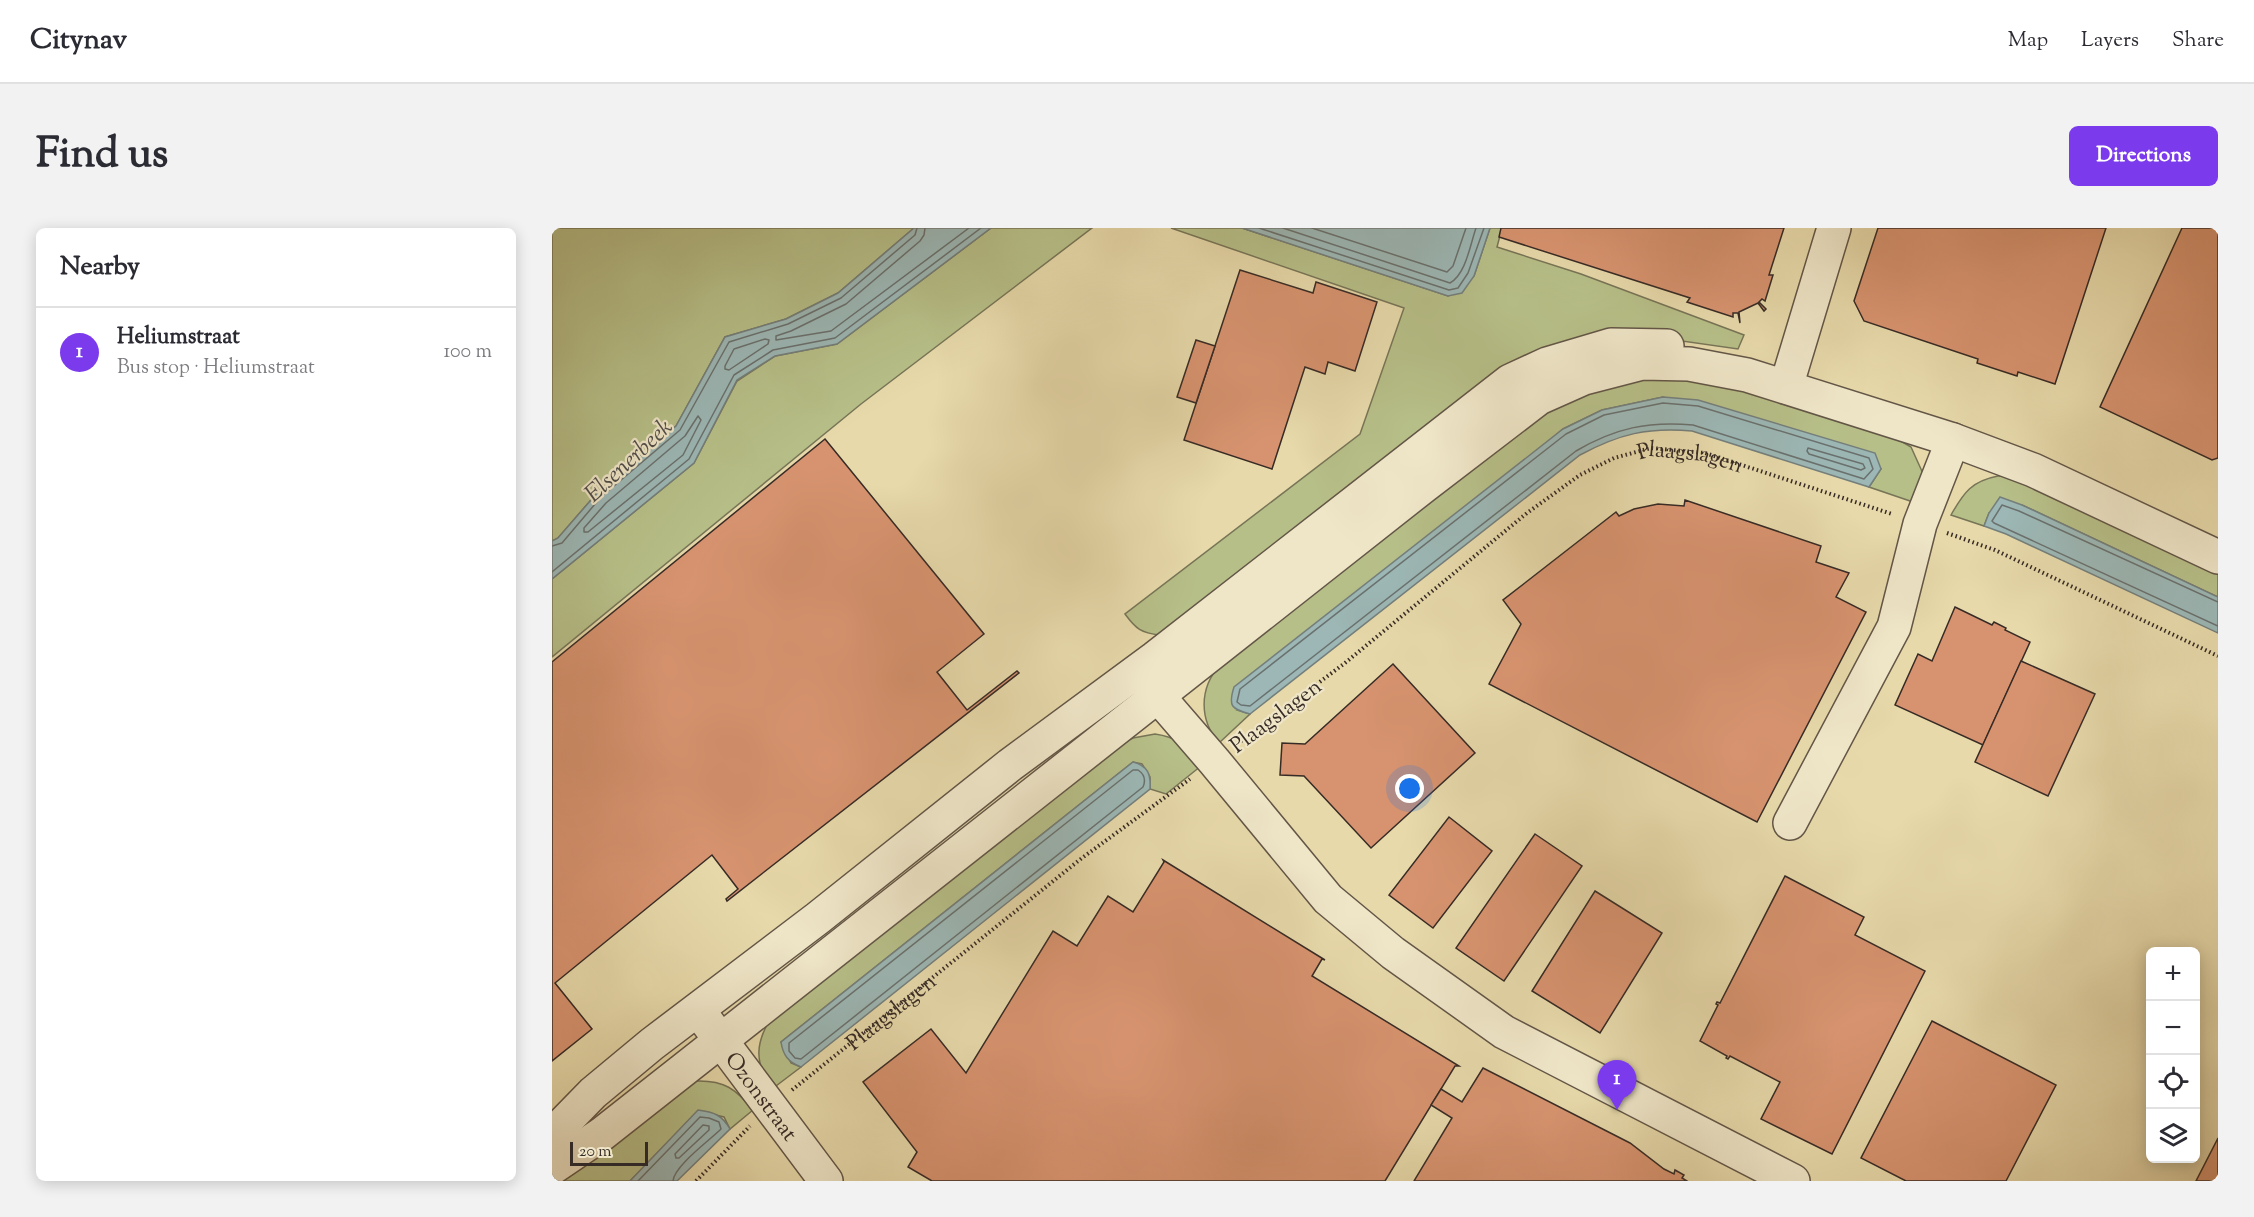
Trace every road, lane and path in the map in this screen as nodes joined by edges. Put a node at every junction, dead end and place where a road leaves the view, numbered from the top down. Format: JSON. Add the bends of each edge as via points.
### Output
{"nodes":[{"id":1,"x":1834,"y":228,"type":"edge"},
{"id":2,"x":1747,"y":375,"type":"junction"},
{"id":3,"x":1786,"y":387,"type":"junction"},
{"id":4,"x":1953,"y":440,"type":"junction"},
{"id":5,"x":1920,"y":524,"type":"junction"},
{"id":6,"x":2218,"y":557,"type":"edge"},
{"id":7,"x":2218,"y":656,"type":"edge"},
{"id":8,"x":1137,"y":672,"type":"junction"},
{"id":9,"x":1157,"y":697,"type":"junction"},
{"id":10,"x":1214,"y":761,"type":"junction"},
{"id":11,"x":1790,"y":823,"type":"dead end"},
{"id":12,"x":698,"y":1009,"type":"junction"},
{"id":13,"x":720,"y":1040,"type":"junction"},
{"id":14,"x":771,"y":1106,"type":"junction"},
{"id":15,"x":552,"y":1135,"type":"edge"},
{"id":16,"x":552,"y":1168,"type":"edge"},
{"id":17,"x":696,"y":1181,"type":"edge"},
{"id":18,"x":826,"y":1181,"type":"edge"},
{"id":19,"x":1793,"y":1181,"type":"edge"}],
"edges":[{"from":1,"to":3,"type":"street"},
{"from":2,"to":3,"type":"street"},
{"from":2,"to":8,"type":"street","via":[[1700,353],[1643,344],[1611,345],[1547,364],[1510,381]]},
{"from":2,"to":9,"type":"street","via":[[1689,364],[1642,363],[1584,378],[1539,398]]},
{"from":3,"to":4,"type":"street"},
{"from":4,"to":5,"type":"street"},
{"from":4,"to":6,"type":"street","via":[[2033,470]]},
{"from":5,"to":7,"type":"path","name":"Plaagslagen","via":[[1995,550]]},
{"from":5,"to":10,"type":"path","name":"Plaagslagen","via":[[1705,453],[1651,448],[1614,458],[1580,475],[1527,513],[1345,663]]},
{"from":5,"to":11,"type":"street","via":[[1894,627]]},
{"from":8,"to":9,"type":"street"},
{"from":8,"to":12,"type":"street","via":[[1010,765]]},
{"from":9,"to":10,"type":"street"},
{"from":9,"to":13,"type":"street"},
{"from":10,"to":14,"type":"path","name":"Plaagslagen","via":[[1082,858]]},
{"from":10,"to":19,"type":"street","via":[[1328,899],[1393,953],[1504,1032]]},
{"from":12,"to":13,"type":"street","name":"Ozonstraat"},
{"from":12,"to":15,"type":"street","via":[[593,1093]]},
{"from":13,"to":14,"type":"street","name":"Ozonstraat"},
{"from":13,"to":16,"type":"street","via":[[602,1134]]},
{"from":14,"to":17,"type":"path","name":"Plaagslagen"},
{"from":14,"to":18,"type":"street","name":"Ozonstraat"}]}
